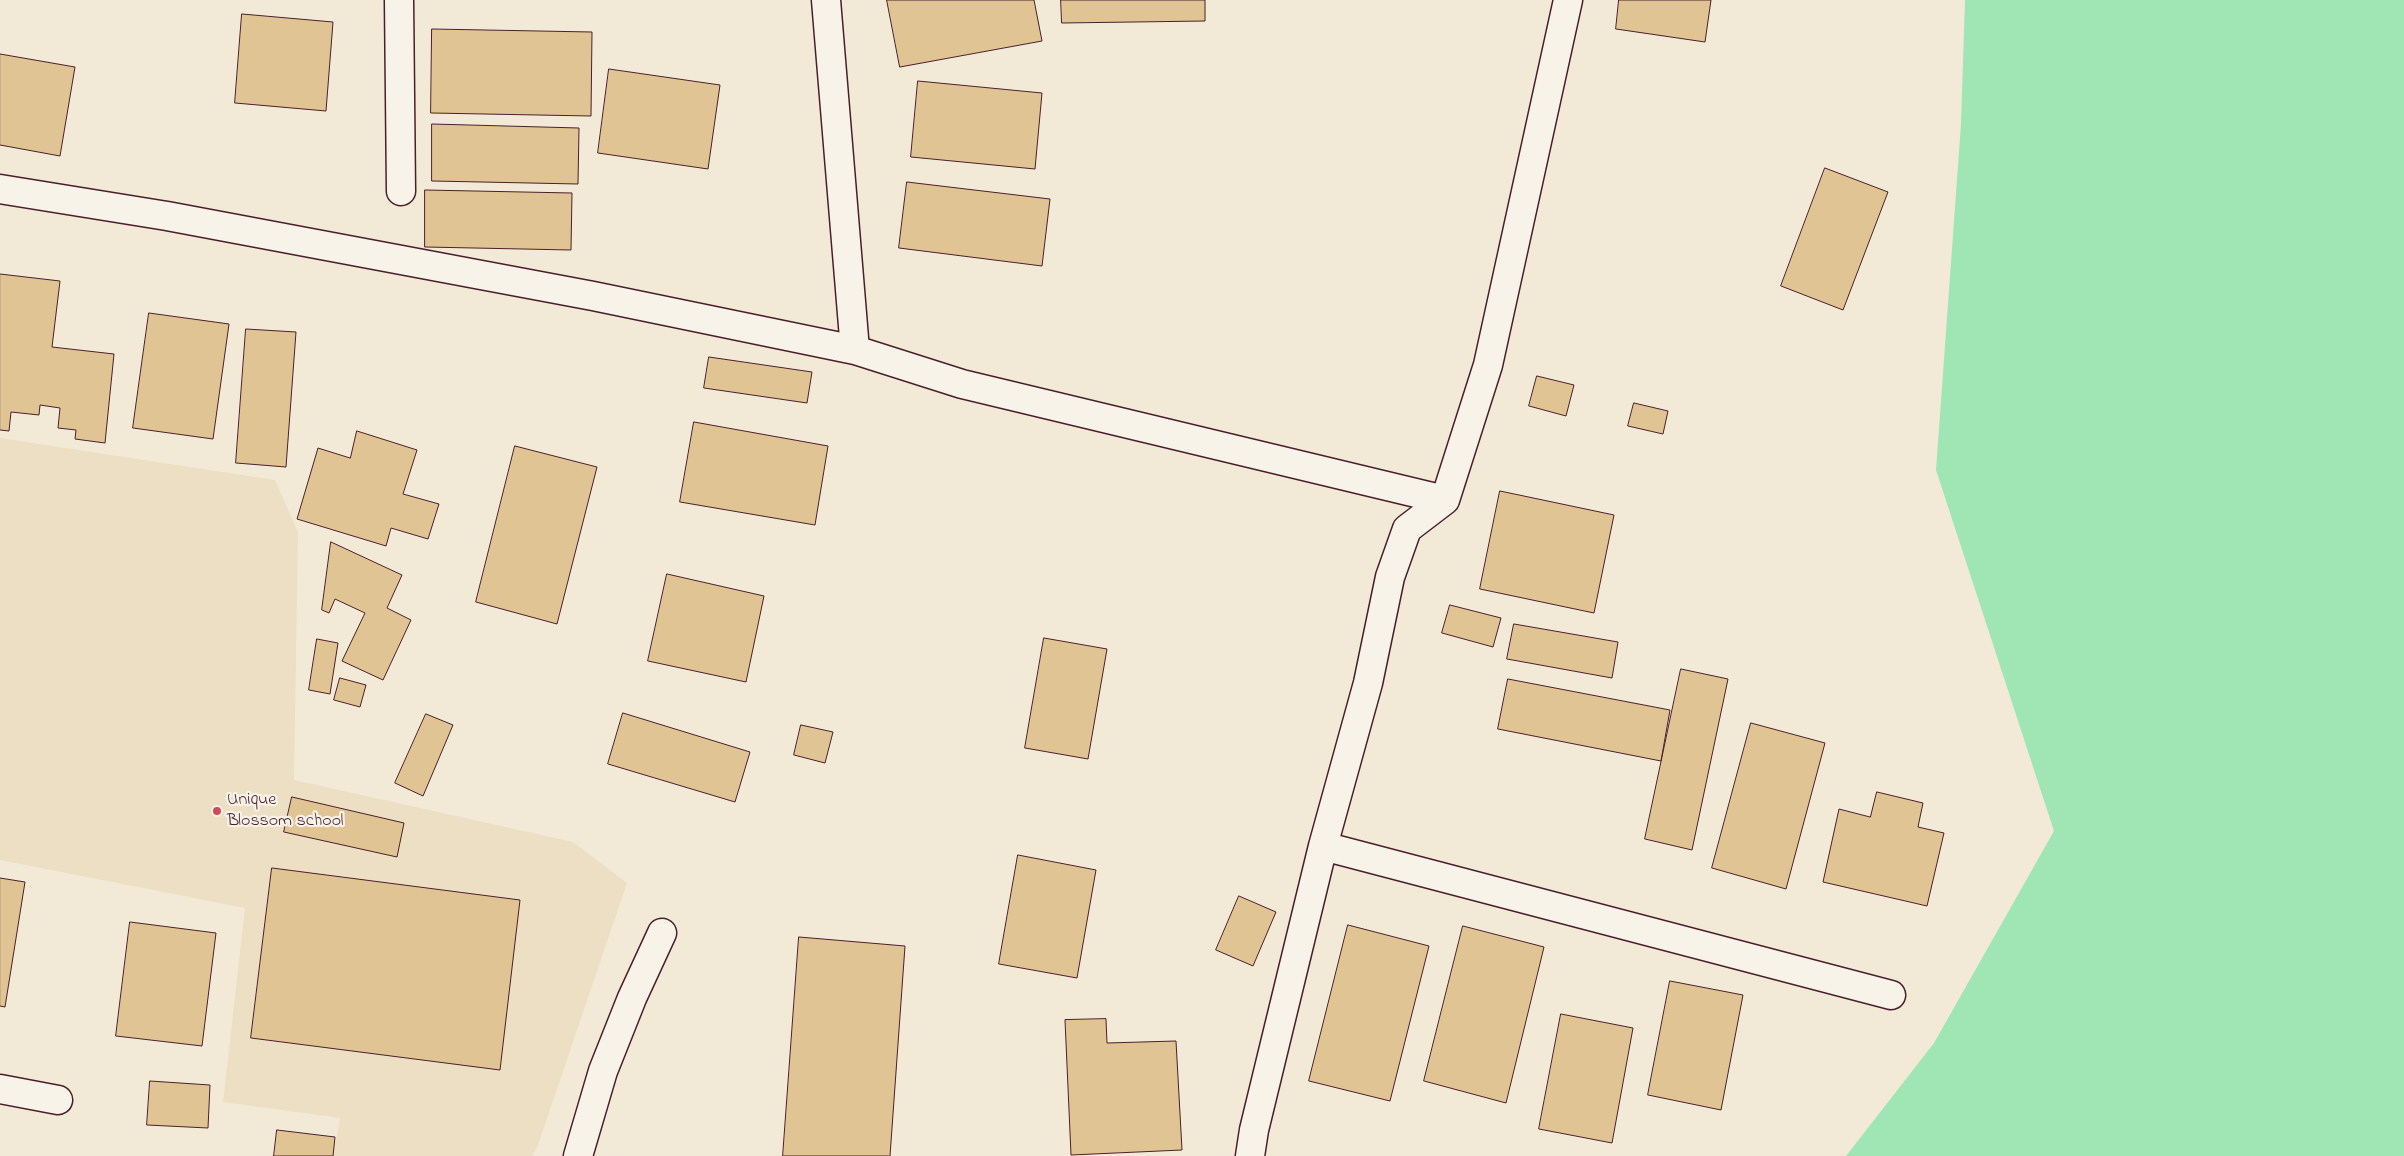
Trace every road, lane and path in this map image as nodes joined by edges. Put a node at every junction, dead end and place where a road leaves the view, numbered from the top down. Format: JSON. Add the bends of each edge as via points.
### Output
{"nodes":[{"id":1,"x":399,"y":0,"type":"edge"},
{"id":2,"x":826,"y":0,"type":"edge"},
{"id":3,"x":1568,"y":0,"type":"edge"},
{"id":4,"x":0,"y":189,"type":"edge"},
{"id":5,"x":401,"y":191,"type":"dead end"},
{"id":6,"x":854,"y":350,"type":"junction"},
{"id":7,"x":1444,"y":500,"type":"junction"},
{"id":8,"x":1323,"y":846,"type":"junction"},
{"id":9,"x":662,"y":933,"type":"dead end"},
{"id":10,"x":1891,"y":995,"type":"dead end"},
{"id":11,"x":0,"y":1089,"type":"edge"},
{"id":12,"x":58,"y":1100,"type":"dead end"},
{"id":13,"x":578,"y":1156,"type":"edge"},
{"id":14,"x":1250,"y":1156,"type":"edge"}],
"edges":[{"from":1,"to":5,"type":"street"},
{"from":2,"to":6,"type":"street"},
{"from":3,"to":7,"type":"street","via":[[1488,365]]},
{"from":4,"to":6,"type":"street","via":[[167,216],[593,296]]},
{"from":6,"to":7,"type":"street","via":[[962,384]]},
{"from":7,"to":8,"type":"street","via":[[1406,529],[1390,577],[1368,683]]},
{"from":8,"to":10,"type":"street"},
{"from":8,"to":14,"type":"street"},
{"from":9,"to":13,"type":"street","via":[[603,1071]]},
{"from":11,"to":12,"type":"street"}]}
